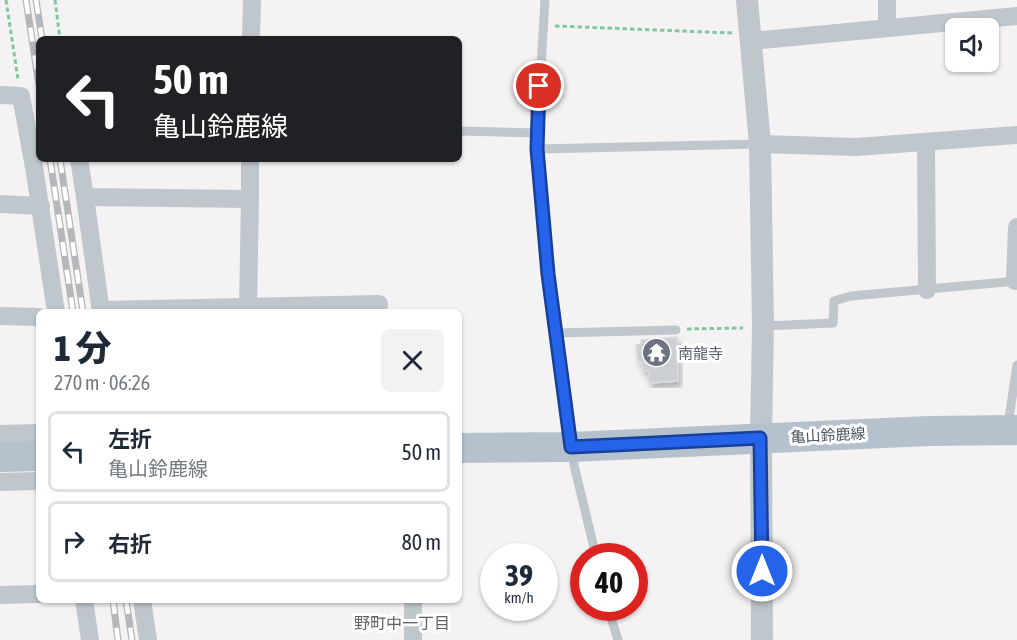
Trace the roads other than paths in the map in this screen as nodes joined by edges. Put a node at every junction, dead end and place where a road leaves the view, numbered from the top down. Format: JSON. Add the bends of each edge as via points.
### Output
{"nodes":[{"id":1,"x":252,"y":0,"type":"edge"},
{"id":2,"x":544,"y":0,"type":"edge"},
{"id":3,"x":747,"y":0,"type":"edge"},
{"id":4,"x":887,"y":0,"type":"edge"},
{"id":5,"x":1017,"y":16,"type":"edge"},
{"id":6,"x":887,"y":28,"type":"junction"},
{"id":7,"x":251,"y":36,"type":"edge"},
{"id":8,"x":750,"y":38,"type":"junction"},
{"id":9,"x":0,"y":95,"type":"edge"},
{"id":10,"x":462,"y":131,"type":"edge"},
{"id":11,"x":537,"y":133,"type":"junction"},
{"id":12,"x":1017,"y":135,"type":"edge"},
{"id":13,"x":926,"y":143,"type":"junction"},
{"id":14,"x":760,"y":144,"type":"junction"},
{"id":15,"x":537,"y":149,"type":"junction"},
{"id":16,"x":79,"y":162,"type":"edge"},
{"id":17,"x":250,"y":162,"type":"edge"},
{"id":18,"x":85,"y":198,"type":"junction"},
{"id":19,"x":250,"y":199,"type":"junction"},
{"id":20,"x":0,"y":204,"type":"edge"},
{"id":21,"x":41,"y":206,"type":"junction"},
{"id":22,"x":1017,"y":227,"type":"edge"},
{"id":23,"x":1016,"y":281,"type":"edge"},
{"id":24,"x":927,"y":290,"type":"junction"},
{"id":25,"x":248,"y":307,"type":"junction"},
{"id":26,"x":56,"y":309,"type":"edge"},
{"id":27,"x":101,"y":309,"type":"edge"},
{"id":28,"x":174,"y":309,"type":"edge"},
{"id":29,"x":378,"y":309,"type":"edge"},
{"id":30,"x":0,"y":316,"type":"edge"},
{"id":31,"x":36,"y":317,"type":"edge"},
{"id":32,"x":763,"y":326,"type":"junction"},
{"id":33,"x":676,"y":330,"type":"road end"},
{"id":34,"x":556,"y":333,"type":"junction"},
{"id":35,"x":1017,"y":365,"type":"edge"},
{"id":36,"x":1012,"y":430,"type":"edge"},
{"id":37,"x":36,"y":433,"type":"edge"},
{"id":38,"x":0,"y":434,"type":"edge"},
{"id":39,"x":760,"y":438,"type":"junction"},
{"id":40,"x":571,"y":447,"type":"junction"},
{"id":41,"x":462,"y":448,"type":"edge"},
{"id":42,"x":36,"y":456,"type":"edge"},
{"id":43,"x":0,"y":457,"type":"edge"},
{"id":44,"x":36,"y":481,"type":"edge"},
{"id":45,"x":0,"y":482,"type":"edge"},
{"id":46,"x":593,"y":543,"type":"edge"},
{"id":47,"x":36,"y":594,"type":"edge"},
{"id":48,"x":0,"y":595,"type":"edge"},
{"id":49,"x":84,"y":603,"type":"edge"},
{"id":50,"x":142,"y":603,"type":"edge"},
{"id":51,"x":413,"y":603,"type":"edge"},
{"id":52,"x":612,"y":621,"type":"edge"},
{"id":53,"x":90,"y":640,"type":"edge"},
{"id":54,"x":148,"y":640,"type":"edge"},
{"id":55,"x":413,"y":640,"type":"edge"},
{"id":56,"x":618,"y":640,"type":"edge"},
{"id":57,"x":762,"y":640,"type":"edge"}],
"edges":[{"from":1,"to":7,"type":"street"},
{"from":2,"to":11,"type":"lane"},
{"from":3,"to":8,"type":"street"},
{"from":4,"to":6,"type":"street"},
{"from":5,"to":6,"type":"street"},
{"from":6,"to":8,"type":"street"},
{"from":8,"to":14,"type":"street"},
{"from":9,"to":21,"type":"street","via":[[21,96]]},
{"from":10,"to":11,"type":"lane"},
{"from":11,"to":15,"type":"lane"},
{"from":12,"to":13,"type":"street"},
{"from":13,"to":14,"type":"street","via":[[856,147]]},
{"from":13,"to":24,"type":"street"},
{"from":14,"to":15,"type":"lane"},
{"from":14,"to":32,"type":"street"},
{"from":15,"to":34,"type":"lane"},
{"from":16,"to":18,"type":"street"},
{"from":17,"to":19,"type":"street"},
{"from":18,"to":19,"type":"street"},
{"from":18,"to":27,"type":"street"},
{"from":19,"to":25,"type":"street"},
{"from":20,"to":21,"type":"street"},
{"from":21,"to":26,"type":"street"},
{"from":22,"to":23,"type":"street"},
{"from":23,"to":24,"type":"lane"},
{"from":24,"to":32,"type":"lane","via":[[850,296],[834,301],[833,323]]},
{"from":25,"to":28,"type":"street"},
{"from":25,"to":29,"type":"street","via":[[379,304]]},
{"from":30,"to":31,"type":"street"},
{"from":32,"to":39,"type":"street"},
{"from":33,"to":34,"type":"lane"},
{"from":34,"to":40,"type":"lane"},
{"from":35,"to":36,"type":"lane"},
{"from":36,"to":39,"type":"main road","name":"亀山鈴鹿線"},
{"from":37,"to":38,"type":"street"},
{"from":39,"to":40,"type":"main road","name":"亀山鈴鹿線"},
{"from":39,"to":57,"type":"street"},
{"from":40,"to":41,"type":"main road","name":"亀山鈴鹿線"},
{"from":40,"to":46,"type":"lane"},
{"from":42,"to":43,"type":"main road"},
{"from":44,"to":45,"type":"street"},
{"from":47,"to":48,"type":"street"},
{"from":49,"to":53,"type":"street"},
{"from":50,"to":54,"type":"street"},
{"from":51,"to":55,"type":"street"},
{"from":52,"to":56,"type":"lane"}]}
